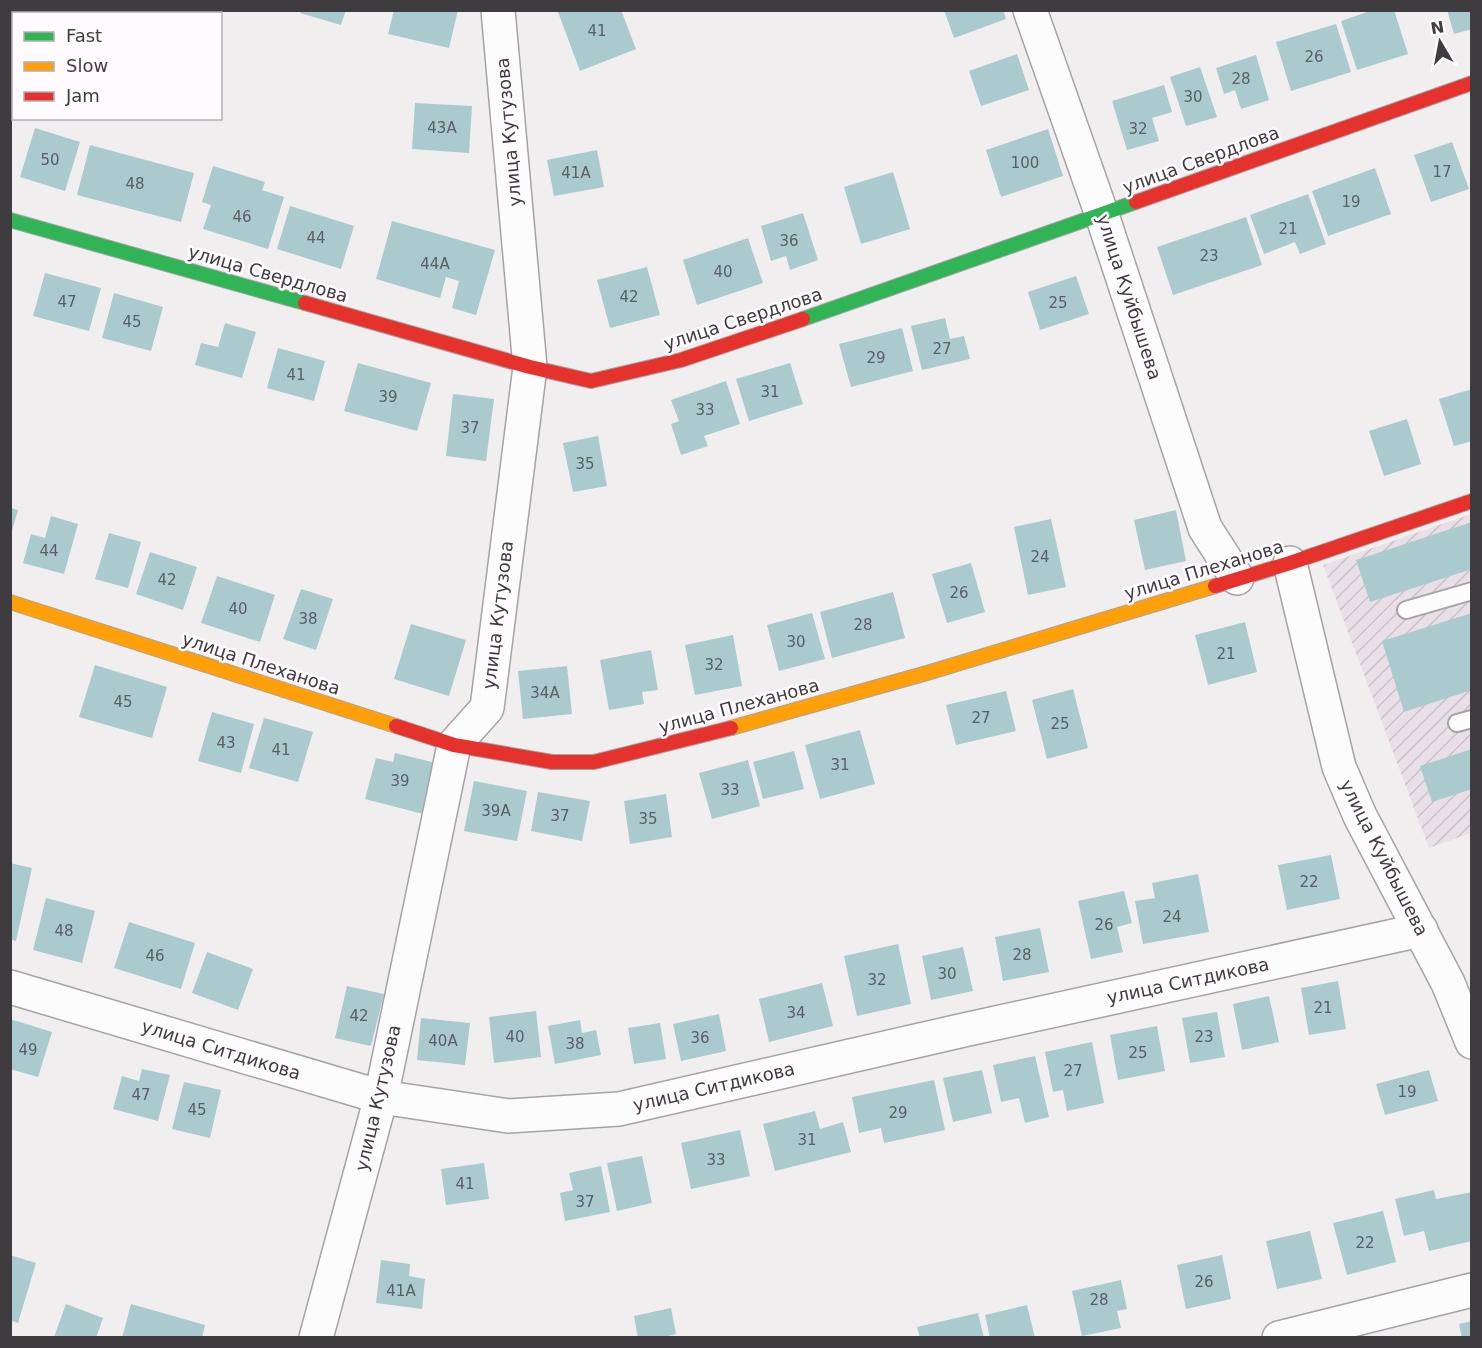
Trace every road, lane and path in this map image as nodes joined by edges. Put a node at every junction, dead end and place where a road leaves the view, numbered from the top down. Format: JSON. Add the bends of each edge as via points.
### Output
{"nodes":[{"id":1,"x":498,"y":10,"type":"edge"},
{"id":2,"x":1030,"y":10,"type":"edge"},
{"id":3,"x":1472,"y":83,"type":"edge"},
{"id":4,"x":1102,"y":215,"type":"junction"},
{"id":5,"x":10,"y":220,"type":"edge"},
{"id":6,"x":530,"y":366,"type":"junction"},
{"id":7,"x":1472,"y":501,"type":"edge"},
{"id":8,"x":1290,"y":563,"type":"junction"},
{"id":9,"x":1237,"y":578,"type":"junction"},
{"id":10,"x":1472,"y":591,"type":"edge"},
{"id":11,"x":10,"y":602,"type":"edge"},
{"id":12,"x":1406,"y":610,"type":"dead end"},
{"id":13,"x":454,"y":745,"type":"junction"},
{"id":14,"x":1421,"y":930,"type":"junction"},
{"id":15,"x":10,"y":987,"type":"edge"},
{"id":16,"x":1472,"y":1042,"type":"edge"},
{"id":17,"x":381,"y":1097,"type":"junction"},
{"id":18,"x":1472,"y":1290,"type":"edge"},
{"id":19,"x":316,"y":1338,"type":"edge"},
{"id":20,"x":1279,"y":1338,"type":"edge"}],
"edges":[{"from":1,"to":6,"type":"street","name":"улица Кутузова"},
{"from":2,"to":4,"type":"street","name":"улица Куйбышева"},
{"from":3,"to":4,"type":"street","name":"улица Свердлова"},
{"from":4,"to":6,"type":"street","name":"улица Свердлова","via":[[681,360],[591,381]]},
{"from":4,"to":9,"type":"street","name":"улица Куйбышева","via":[[1205,528]]},
{"from":5,"to":6,"type":"street","name":"улица Свердлова"},
{"from":6,"to":13,"type":"street","name":"улица Кутузова","via":[[487,708]]},
{"from":7,"to":8,"type":"street","name":"улица Плеханова"},
{"from":8,"to":9,"type":"street","name":"улица Плеханова"},
{"from":8,"to":14,"type":"street","name":"улица Куйбышева","via":[[1338,767]]},
{"from":9,"to":13,"type":"street","name":"улица Плеханова","via":[[927,673],[594,762],[552,762]]},
{"from":10,"to":12,"type":"lane"},
{"from":11,"to":13,"type":"street","name":"улица Плеханова"},
{"from":13,"to":17,"type":"street","name":"улица Кутузова"},
{"from":14,"to":16,"type":"street","name":"улица Куйбышева"},
{"from":14,"to":17,"type":"street","name":"улица Ситдикова","via":[[619,1109],[508,1116]]},
{"from":15,"to":17,"type":"street","name":"улица Ситдикова"},
{"from":17,"to":19,"type":"street","name":"улица Кутузова"},
{"from":18,"to":20,"type":"street"}]}
